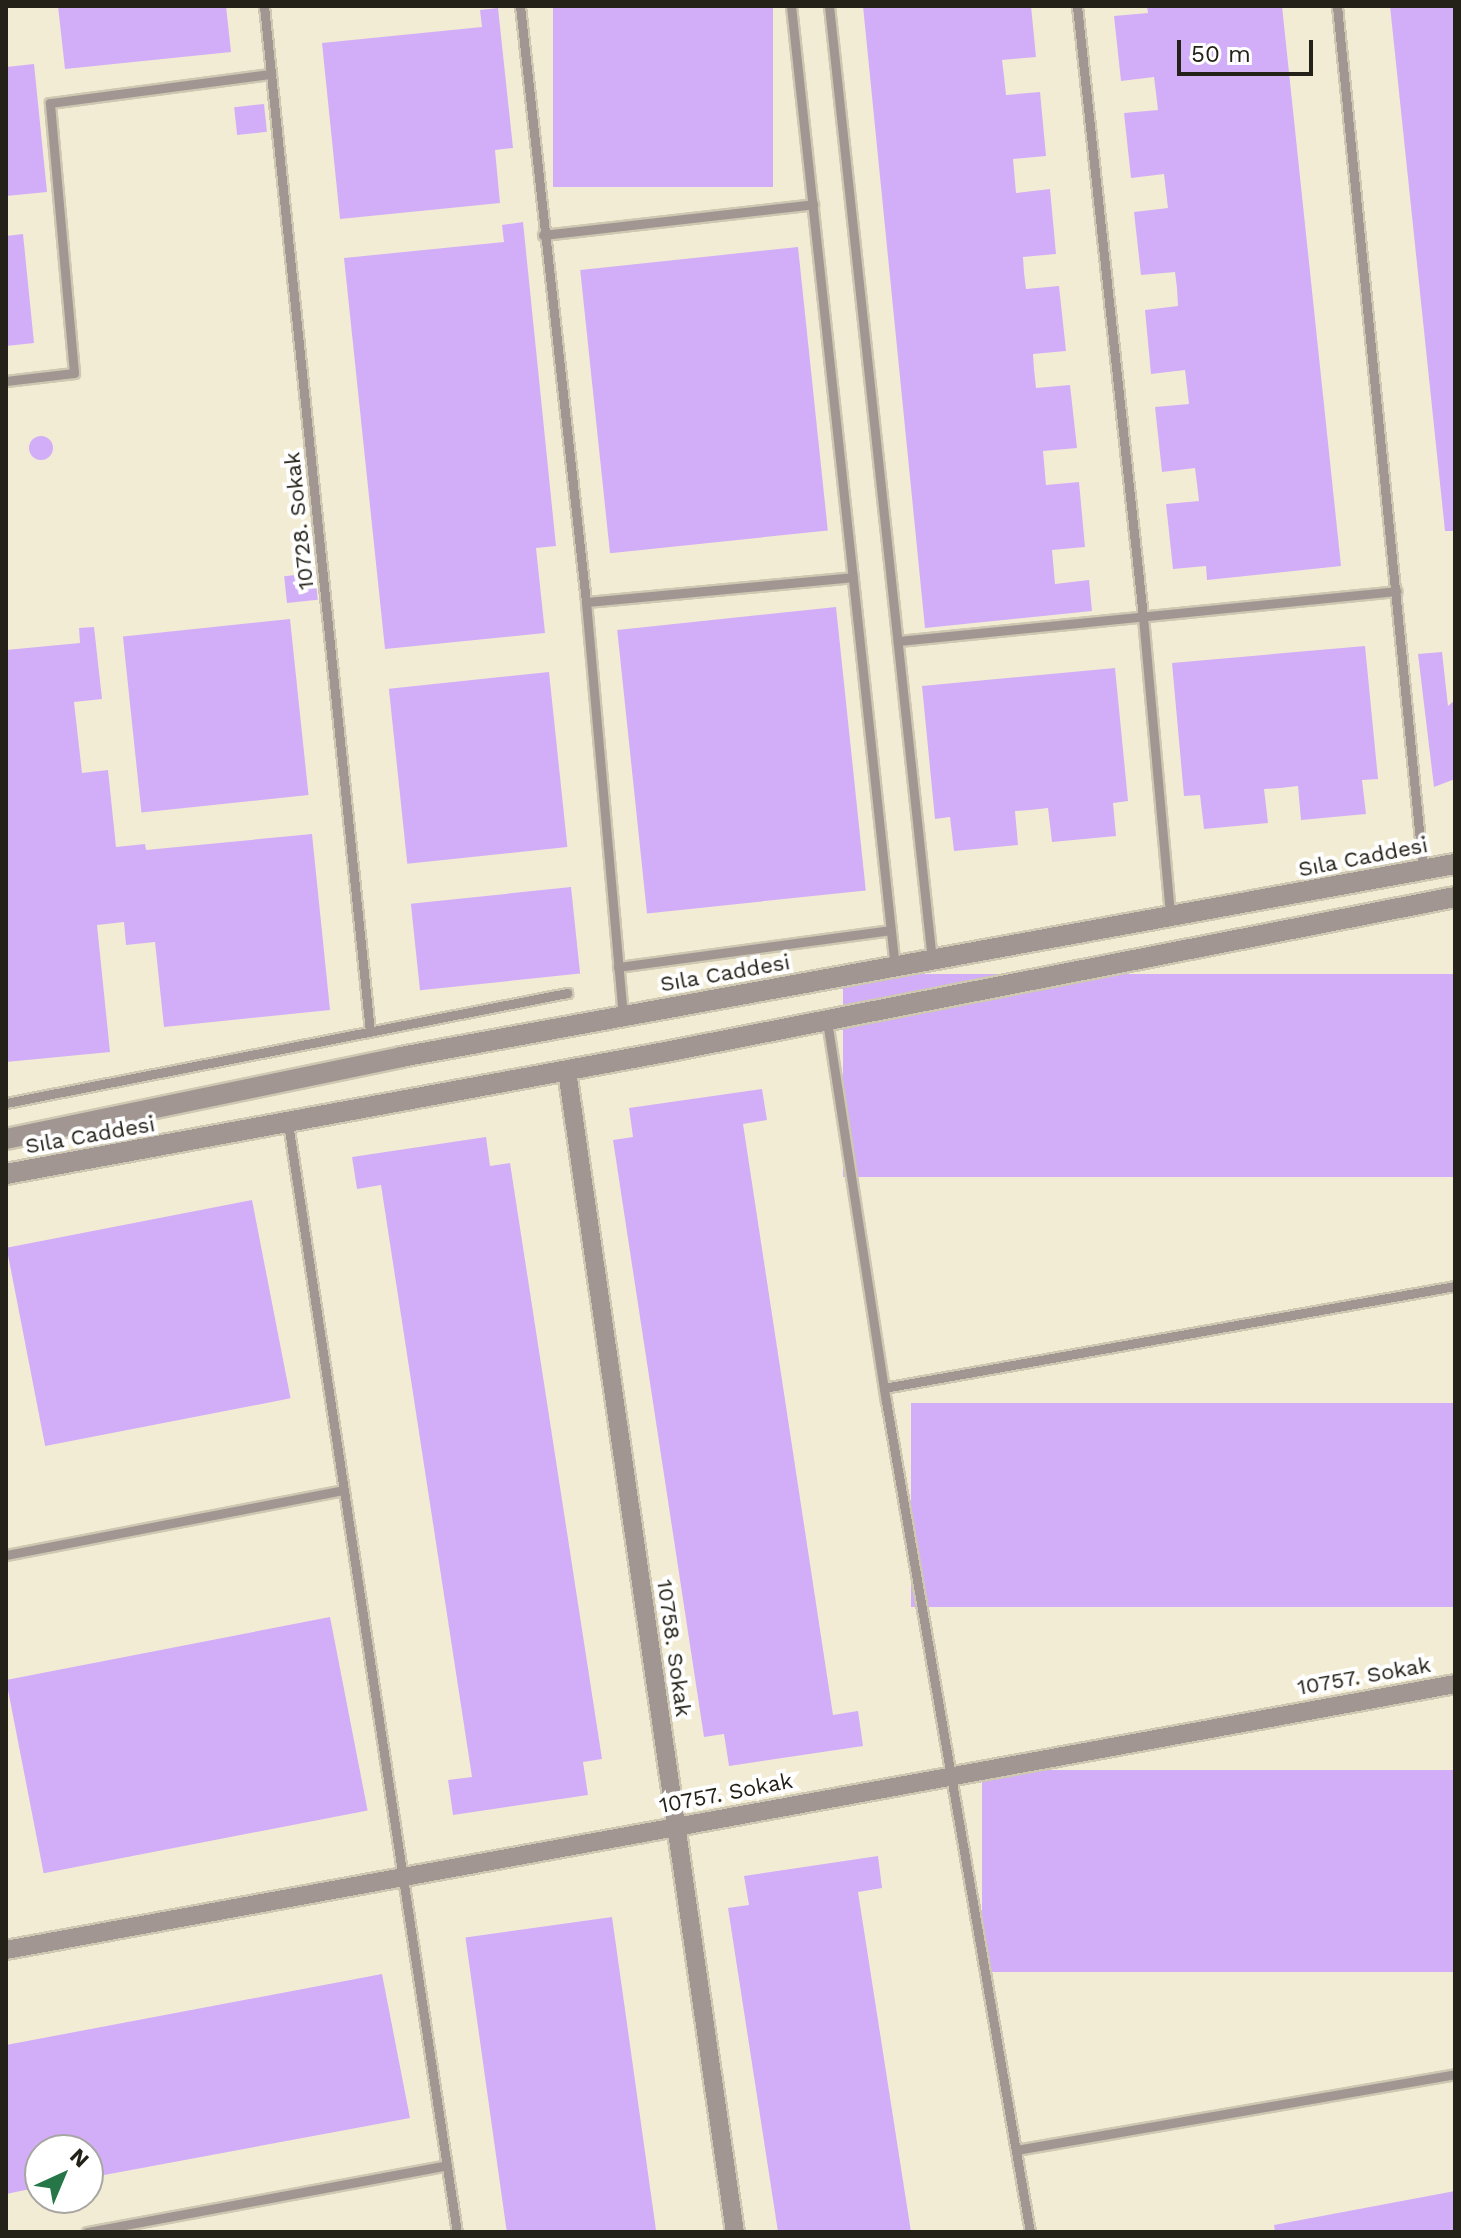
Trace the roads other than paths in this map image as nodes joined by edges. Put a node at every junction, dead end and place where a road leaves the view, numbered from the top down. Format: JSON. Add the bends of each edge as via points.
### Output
{"nodes":[{"id":1,"x":264,"y":6,"type":"edge"},
{"id":2,"x":520,"y":6,"type":"edge"},
{"id":3,"x":791,"y":6,"type":"edge"},
{"id":4,"x":829,"y":6,"type":"edge"},
{"id":5,"x":1077,"y":6,"type":"edge"},
{"id":6,"x":1337,"y":6,"type":"edge"},
{"id":7,"x":271,"y":74,"type":"junction"},
{"id":8,"x":813,"y":204,"type":"junction"},
{"id":9,"x":543,"y":235,"type":"junction"},
{"id":10,"x":6,"y":381,"type":"edge"},
{"id":11,"x":853,"y":577,"type":"junction"},
{"id":12,"x":1397,"y":591,"type":"junction"},
{"id":13,"x":586,"y":602,"type":"junction"},
{"id":14,"x":1143,"y":617,"type":"junction"},
{"id":15,"x":898,"y":641,"type":"junction"},
{"id":16,"x":1454,"y":864,"type":"edge"},
{"id":17,"x":1423,"y":870,"type":"junction"},
{"id":18,"x":1455,"y":897,"type":"edge"},
{"id":19,"x":1428,"y":903,"type":"junction"},
{"id":20,"x":1455,"y":907,"type":"edge"},
{"id":21,"x":1170,"y":915,"type":"junction"},
{"id":22,"x":891,"y":930,"type":"junction"},
{"id":23,"x":932,"y":961,"type":"junction"},
{"id":24,"x":618,"y":967,"type":"junction"},
{"id":25,"x":895,"y":968,"type":"junction"},
{"id":26,"x":567,"y":993,"type":"dead end"},
{"id":27,"x":623,"y":1016,"type":"junction"},
{"id":28,"x":827,"y":1021,"type":"junction"},
{"id":29,"x":370,"y":1032,"type":"junction"},
{"id":30,"x":567,"y":1071,"type":"junction"},
{"id":31,"x":6,"y":1103,"type":"edge"},
{"id":32,"x":288,"y":1123,"type":"junction"},
{"id":33,"x":6,"y":1139,"type":"edge"},
{"id":34,"x":6,"y":1174,"type":"edge"},
{"id":35,"x":1455,"y":1286,"type":"edge"},
{"id":36,"x":884,"y":1388,"type":"junction"},
{"id":37,"x":344,"y":1490,"type":"junction"},
{"id":38,"x":6,"y":1555,"type":"edge"},
{"id":39,"x":1455,"y":1684,"type":"edge"},
{"id":40,"x":953,"y":1775,"type":"junction"},
{"id":41,"x":676,"y":1827,"type":"junction"},
{"id":42,"x":403,"y":1877,"type":"junction"},
{"id":43,"x":6,"y":1950,"type":"edge"},
{"id":44,"x":1455,"y":2074,"type":"edge"},
{"id":45,"x":1016,"y":2150,"type":"junction"},
{"id":46,"x":447,"y":2165,"type":"junction"},
{"id":47,"x":87,"y":2232,"type":"edge"},
{"id":48,"x":457,"y":2232,"type":"edge"},
{"id":49,"x":735,"y":2232,"type":"edge"},
{"id":50,"x":1030,"y":2232,"type":"edge"}],
"edges":[{"from":1,"to":7,"type":"lane","name":"10728. Sokak"},
{"from":2,"to":9,"type":"lane"},
{"from":3,"to":8,"type":"lane"},
{"from":4,"to":15,"type":"lane"},
{"from":5,"to":14,"type":"lane"},
{"from":6,"to":12,"type":"lane"},
{"from":7,"to":10,"type":"lane","via":[[50,103],[74,373]]},
{"from":7,"to":29,"type":"lane","name":"10728. Sokak"},
{"from":8,"to":9,"type":"lane"},
{"from":8,"to":11,"type":"lane"},
{"from":9,"to":13,"type":"lane"},
{"from":11,"to":13,"type":"lane"},
{"from":11,"to":22,"type":"lane"},
{"from":12,"to":14,"type":"lane"},
{"from":12,"to":17,"type":"lane"},
{"from":13,"to":24,"type":"lane"},
{"from":14,"to":15,"type":"lane"},
{"from":14,"to":21,"type":"lane"},
{"from":15,"to":23,"type":"lane"},
{"from":16,"to":17,"type":"street","name":"Sıla Caddesi"},
{"from":17,"to":21,"type":"street","name":"Sıla Caddesi"},
{"from":18,"to":19,"type":"street","name":"Sıla Caddesi"},
{"from":19,"to":20,"type":"street"},
{"from":19,"to":28,"type":"street","name":"Sıla Caddesi"},
{"from":21,"to":23,"type":"street","name":"Sıla Caddesi"},
{"from":22,"to":24,"type":"lane"},
{"from":22,"to":25,"type":"lane"},
{"from":23,"to":25,"type":"street","name":"Sıla Caddesi"},
{"from":24,"to":27,"type":"lane"},
{"from":25,"to":27,"type":"street","name":"Sıla Caddesi"},
{"from":26,"to":29,"type":"lane"},
{"from":27,"to":33,"type":"street","name":"Sıla Caddesi"},
{"from":28,"to":30,"type":"street","name":"Sıla Caddesi"},
{"from":28,"to":36,"type":"lane"},
{"from":29,"to":31,"type":"lane"},
{"from":30,"to":32,"type":"street","name":"Sıla Caddesi"},
{"from":30,"to":41,"type":"street","name":"10758. Sokak"},
{"from":32,"to":34,"type":"street","name":"Sıla Caddesi"},
{"from":32,"to":37,"type":"lane"},
{"from":35,"to":36,"type":"lane"},
{"from":36,"to":40,"type":"lane"},
{"from":37,"to":38,"type":"lane"},
{"from":37,"to":42,"type":"lane"},
{"from":39,"to":40,"type":"street","name":"10757. Sokak"},
{"from":40,"to":41,"type":"street","name":"10757. Sokak"},
{"from":40,"to":45,"type":"lane"},
{"from":41,"to":42,"type":"street","name":"10757. Sokak"},
{"from":41,"to":49,"type":"street","name":"10758. Sokak"},
{"from":42,"to":43,"type":"street","name":"10757. Sokak"},
{"from":42,"to":46,"type":"lane"},
{"from":44,"to":45,"type":"lane"},
{"from":45,"to":50,"type":"lane"},
{"from":46,"to":47,"type":"lane"},
{"from":46,"to":48,"type":"lane"}]}
